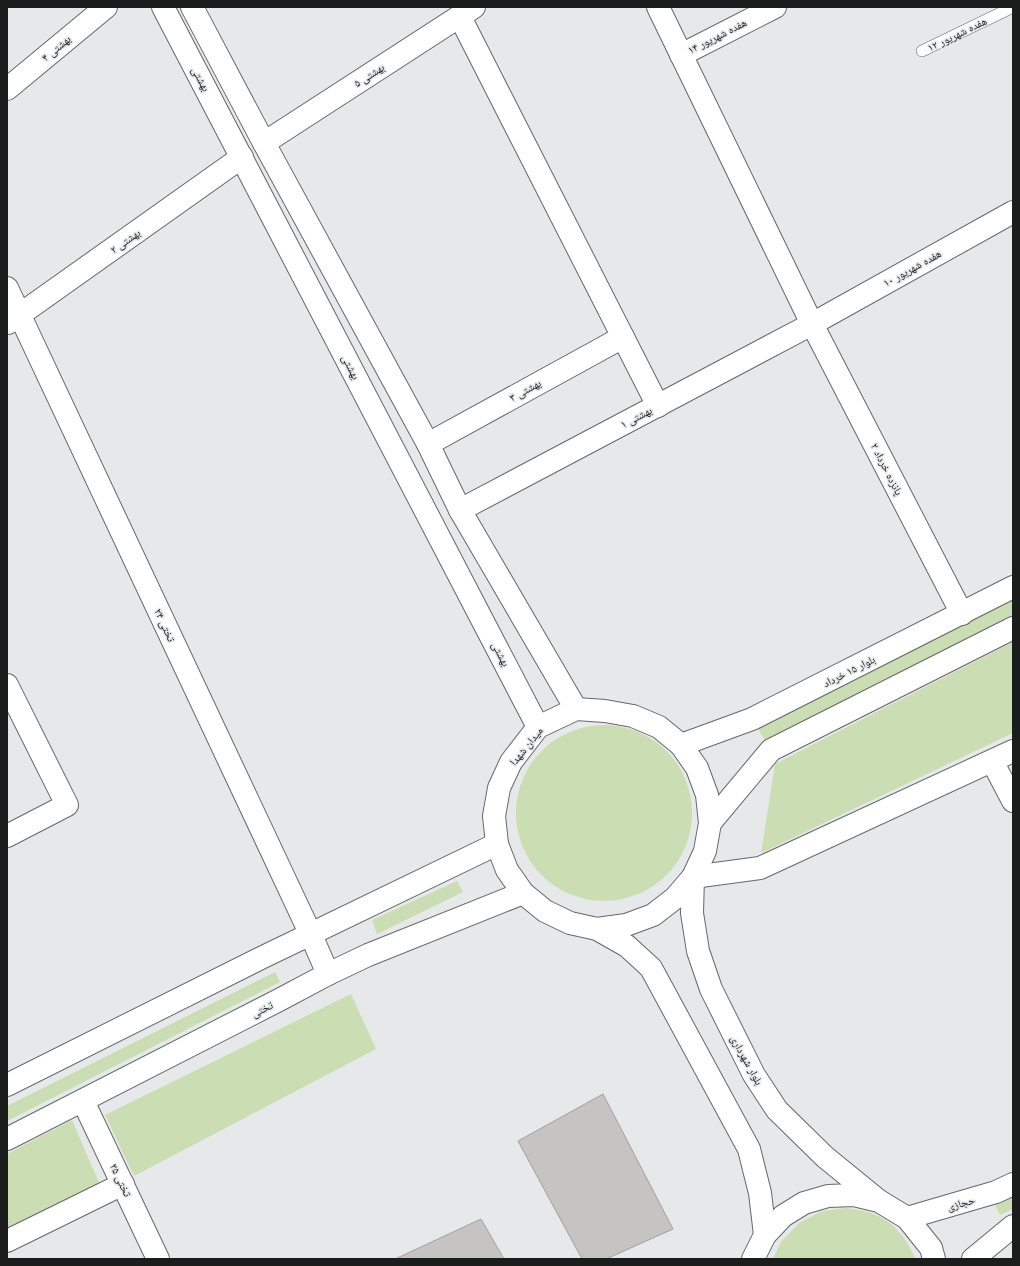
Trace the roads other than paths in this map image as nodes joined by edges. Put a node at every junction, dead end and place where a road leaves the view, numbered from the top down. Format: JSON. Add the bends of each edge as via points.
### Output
{"nodes":[{"id":1,"x":106,"y":7,"type":"edge"},
{"id":2,"x":163,"y":7,"type":"edge"},
{"id":3,"x":192,"y":7,"type":"edge"},
{"id":4,"x":658,"y":7,"type":"edge"},
{"id":5,"x":775,"y":7,"type":"edge"},
{"id":6,"x":1013,"y":7,"type":"edge"},
{"id":7,"x":467,"y":12,"type":"edge"},
{"id":8,"x":922,"y":51,"type":"dead end"},
{"id":9,"x":681,"y":55,"type":"junction"},
{"id":10,"x":7,"y":89,"type":"edge"},
{"id":11,"x":264,"y":143,"type":"junction"},
{"id":12,"x":242,"y":157,"type":"junction"},
{"id":13,"x":1013,"y":212,"type":"edge"},
{"id":14,"x":7,"y":288,"type":"edge"},
{"id":15,"x":13,"y":319,"type":"edge"},
{"id":16,"x":812,"y":324,"type":"junction"},
{"id":17,"x":623,"y":337,"type":"junction"},
{"id":18,"x":658,"y":406,"type":"junction"},
{"id":19,"x":428,"y":444,"type":"junction"},
{"id":20,"x":460,"y":510,"type":"junction"},
{"id":21,"x":1013,"y":587,"type":"edge"},
{"id":22,"x":962,"y":614,"type":"junction"},
{"id":23,"x":1013,"y":628,"type":"edge"},
{"id":24,"x":7,"y":685,"type":"edge"},
{"id":25,"x":576,"y":709,"type":"junction"},
{"id":26,"x":538,"y":726,"type":"junction"},
{"id":27,"x":681,"y":745,"type":"junction"},
{"id":28,"x":1013,"y":751,"type":"edge"},
{"id":29,"x":992,"y":761,"type":"junction"},
{"id":30,"x":1013,"y":802,"type":"edge"},
{"id":31,"x":710,"y":823,"type":"junction"},
{"id":32,"x":7,"y":836,"type":"edge"},
{"id":33,"x":497,"y":844,"type":"junction"},
{"id":34,"x":693,"y":877,"type":"junction"},
{"id":35,"x":523,"y":893,"type":"junction"},
{"id":36,"x":598,"y":929,"type":"junction"},
{"id":37,"x":311,"y":935,"type":"junction"},
{"id":38,"x":328,"y":974,"type":"junction"},
{"id":39,"x":7,"y":1085,"type":"edge"},
{"id":40,"x":82,"y":1101,"type":"junction"},
{"id":41,"x":7,"y":1138,"type":"edge"},
{"id":42,"x":123,"y":1184,"type":"junction"},
{"id":43,"x":1013,"y":1184,"type":"edge"},
{"id":44,"x":878,"y":1201,"type":"junction"},
{"id":45,"x":907,"y":1218,"type":"junction"},
{"id":46,"x":1013,"y":1226,"type":"edge"},
{"id":47,"x":765,"y":1234,"type":"junction"},
{"id":48,"x":7,"y":1241,"type":"edge"},
{"id":49,"x":158,"y":1259,"type":"edge"},
{"id":50,"x":753,"y":1259,"type":"edge"},
{"id":51,"x":934,"y":1259,"type":"edge"},
{"id":52,"x":972,"y":1259,"type":"edge"}],
"edges":[{"from":1,"to":10,"type":"main road","name":"بهشتی ۴"},
{"from":2,"to":12,"type":"main road","name":"بهشتی"},
{"from":3,"to":11,"type":"main road"},
{"from":4,"to":9,"type":"main road","name":"پانزده خرداد ۲"},
{"from":5,"to":9,"type":"main road","name":"هفده شهریور ۱۴"},
{"from":6,"to":8,"type":"lane","name":"هفده شهریور ۱۲"},
{"from":7,"to":11,"type":"main road","name":"بهشتی ۵"},
{"from":7,"to":17,"type":"main road"},
{"from":9,"to":16,"type":"main road","name":"پانزده خرداد ۲"},
{"from":11,"to":19,"type":"main road"},
{"from":12,"to":15,"type":"main road","name":"بهشتی ۲"},
{"from":12,"to":26,"type":"main road","name":"بهشتی"},
{"from":13,"to":16,"type":"main road","name":"هفده شهریور ۱۰"},
{"from":14,"to":15,"type":"main road","name":"تختی ۲۴"},
{"from":15,"to":37,"type":"main road","name":"تختی ۲۴"},
{"from":16,"to":18,"type":"main road","name":"بهشتی ۱"},
{"from":16,"to":22,"type":"main road","name":"پانزده خرداد ۲"},
{"from":17,"to":18,"type":"main road"},
{"from":17,"to":19,"type":"main road","name":"بهشتی ۳"},
{"from":18,"to":20,"type":"main road","name":"بهشتی ۱"},
{"from":19,"to":20,"type":"main road"},
{"from":20,"to":25,"type":"main road"},
{"from":21,"to":22,"type":"main road","name":"بلوار ۱۵ خرداد"},
{"from":22,"to":27,"type":"main road","name":"بلوار ۱۵ خرداد","via":[[752,719]]},
{"from":23,"to":31,"type":"main road","via":[[771,750]]},
{"from":24,"to":32,"type":"main road","via":[[67,805]]},
{"from":25,"to":26,"type":"main road","name":"میدان شهدا"},
{"from":25,"to":27,"type":"main road","name":"میدان شهدا","via":[[633,716],[659,727]]},
{"from":26,"to":33,"type":"main road","name":"میدان شهدا","via":[[510,762],[499,788],[494,816]]},
{"from":27,"to":31,"type":"main road","name":"میدان شهدا","via":[[697,768],[707,795]]},
{"from":28,"to":29,"type":"main road"},
{"from":29,"to":30,"type":"main road"},
{"from":29,"to":34,"type":"main road","via":[[760,868]]},
{"from":31,"to":34,"type":"main road","name":"میدان شهدا","via":[[705,851]]},
{"from":33,"to":35,"type":"main road","name":"میدان شهدا","via":[[507,870]]},
{"from":33,"to":37,"type":"main road"},
{"from":34,"to":36,"type":"main road","name":"میدان شهدا","via":[[675,898],[653,915],[626,925]]},
{"from":34,"to":44,"type":"main road","name":"بلوار شهرداری","via":[[692,913],[698,951],[711,989],[754,1075],[777,1110],[825,1157]]},
{"from":35,"to":36,"type":"main road","name":"میدان شهدا","via":[[545,911],[570,923]]},
{"from":35,"to":38,"type":"main road","name":"تختی","via":[[368,955]]},
{"from":36,"to":47,"type":"main road","via":[[627,946],[655,975],[749,1149],[760,1193]]},
{"from":37,"to":38,"type":"main road","name":"تختی ۲۴"},
{"from":37,"to":39,"type":"main road"},
{"from":38,"to":40,"type":"main road","name":"تختی"},
{"from":40,"to":41,"type":"main road","name":"تختی"},
{"from":40,"to":42,"type":"main road","name":"تختی ۲۵"},
{"from":42,"to":48,"type":"main road"},
{"from":42,"to":49,"type":"main road","name":"تختی ۲۵"},
{"from":43,"to":45,"type":"main road","name":"حجازی","via":[[996,1192]]},
{"from":44,"to":45,"type":"main road"},
{"from":44,"to":47,"type":"main road","via":[[854,1195],[828,1196],[804,1203],[783,1216]]},
{"from":45,"to":51,"type":"main road","via":[[931,1248]]},
{"from":46,"to":52,"type":"main road"},
{"from":47,"to":50,"type":"main road"}]}
